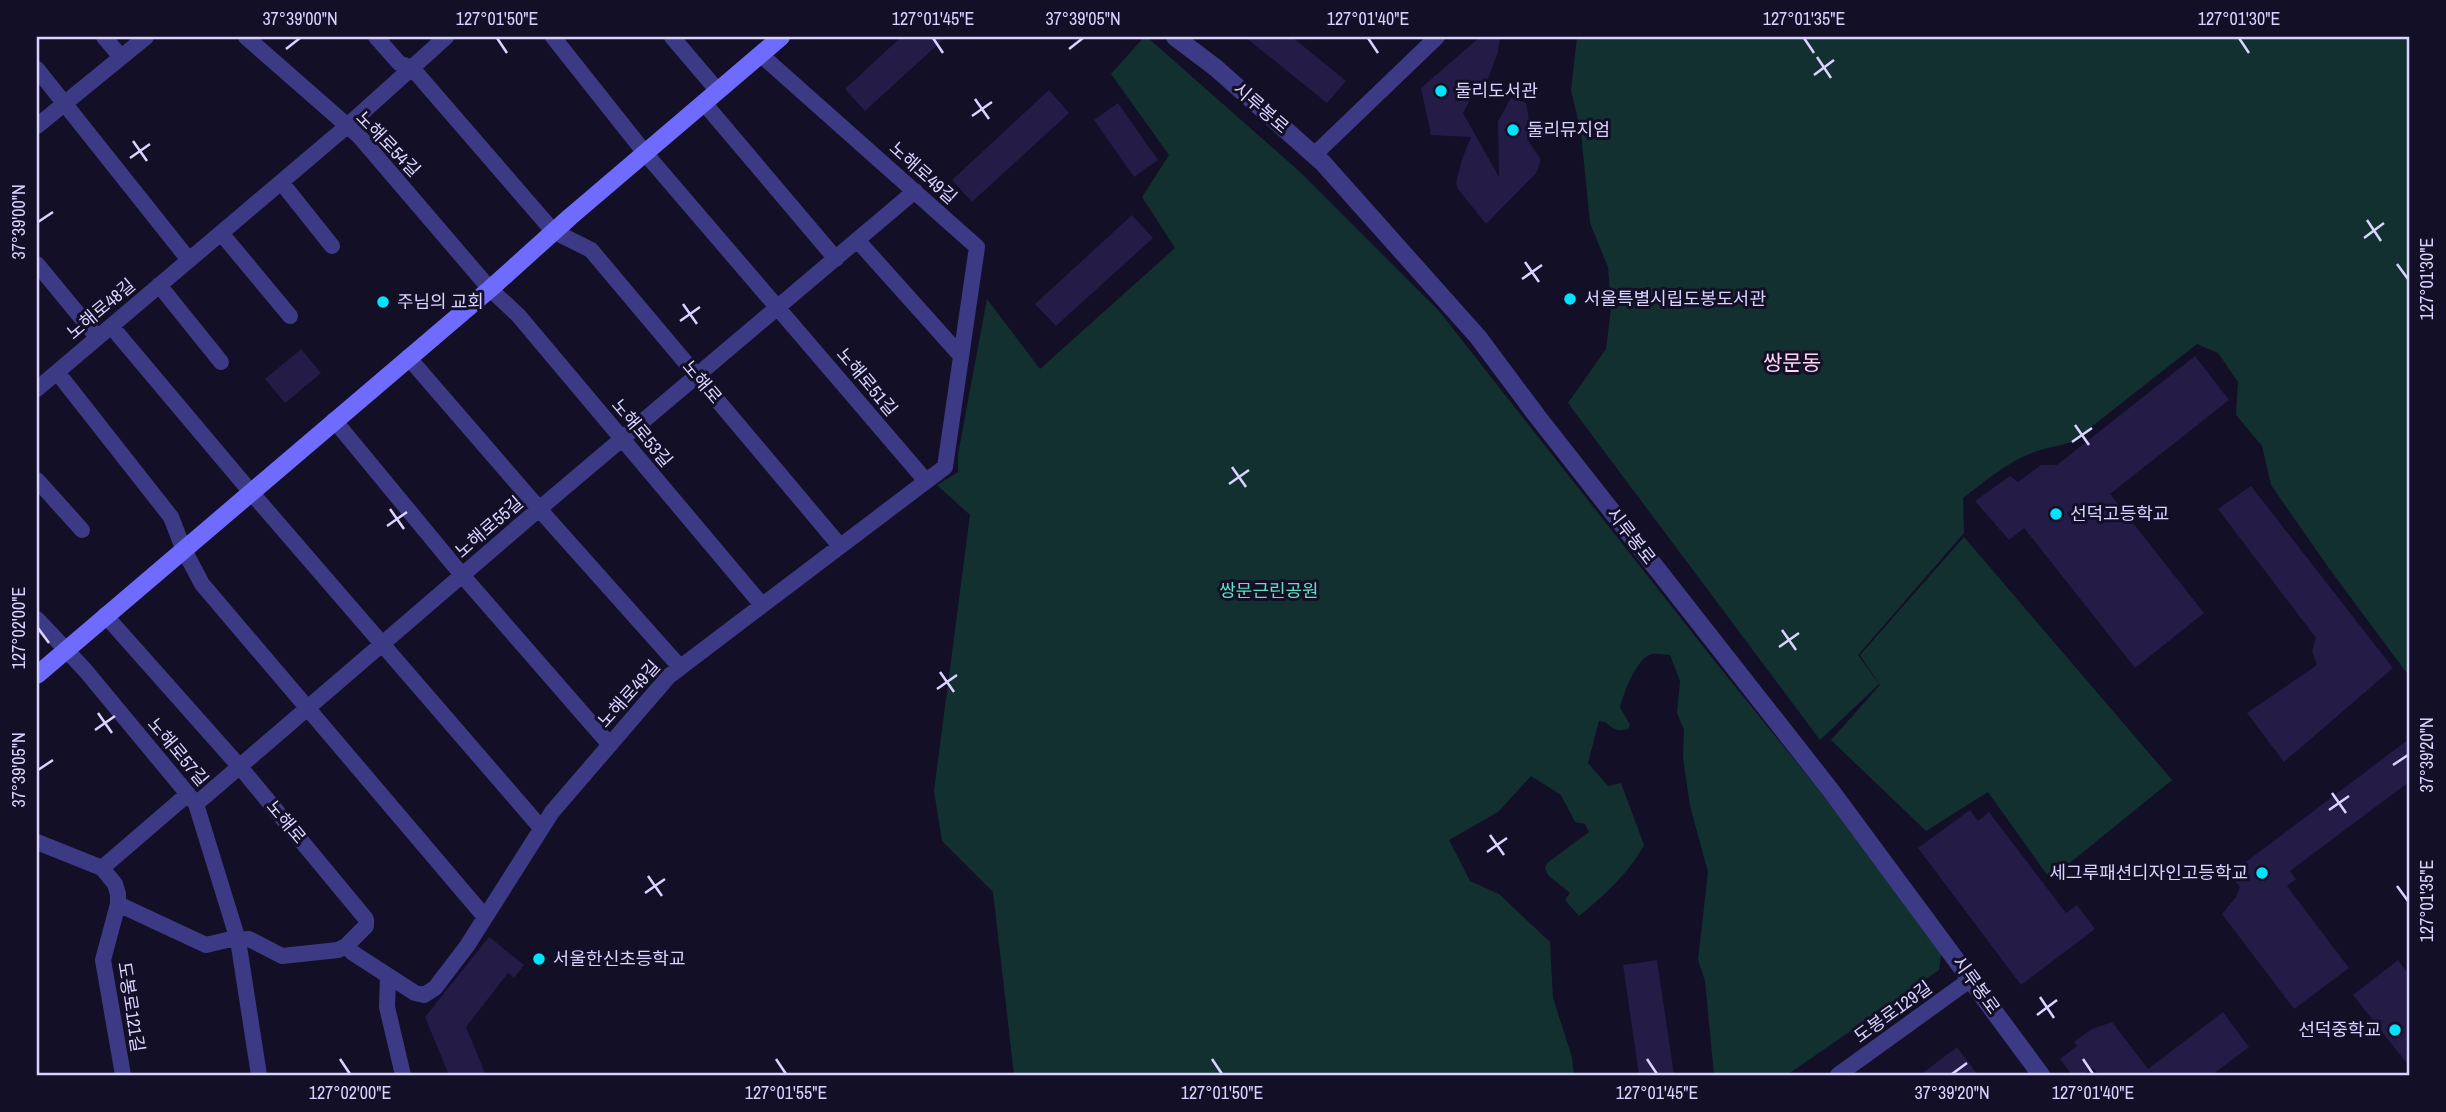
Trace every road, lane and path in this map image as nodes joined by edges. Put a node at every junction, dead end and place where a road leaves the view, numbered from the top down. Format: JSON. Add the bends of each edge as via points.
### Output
{"nodes":[{"id":1,"x":104,"y":37,"type":"edge"},
{"id":2,"x":146,"y":37,"type":"edge"},
{"id":3,"x":246,"y":37,"type":"edge"},
{"id":4,"x":376,"y":37,"type":"edge"},
{"id":5,"x":445,"y":37,"type":"edge"},
{"id":6,"x":553,"y":37,"type":"edge"},
{"id":7,"x":672,"y":37,"type":"edge"},
{"id":8,"x":781,"y":37,"type":"edge"},
{"id":9,"x":1175,"y":37,"type":"edge"},
{"id":10,"x":1437,"y":37,"type":"edge"},
{"id":11,"x":761,"y":55,"type":"junction"},
{"id":12,"x":121,"y":57,"type":"junction"},
{"id":13,"x":412,"y":68,"type":"junction"},
{"id":14,"x":37,"y":69,"type":"edge"},
{"id":15,"x":718,"y":91,"type":"junction"},
{"id":16,"x":66,"y":103,"type":"junction"},
{"id":17,"x":704,"y":103,"type":"junction"},
{"id":18,"x":37,"y":127,"type":"edge"},
{"id":19,"x":346,"y":127,"type":"junction"},
{"id":20,"x":645,"y":153,"type":"junction"},
{"id":21,"x":1314,"y":155,"type":"junction"},
{"id":22,"x":281,"y":183,"type":"junction"},
{"id":23,"x":915,"y":191,"type":"junction"},
{"id":24,"x":553,"y":232,"type":"junction"},
{"id":25,"x":222,"y":233,"type":"junction"},
{"id":26,"x":858,"y":241,"type":"junction"},
{"id":27,"x":332,"y":246,"type":"dead end"},
{"id":28,"x":836,"y":259,"type":"junction"},
{"id":29,"x":189,"y":260,"type":"junction"},
{"id":30,"x":37,"y":264,"type":"edge"},
{"id":31,"x":159,"y":285,"type":"junction"},
{"id":32,"x":490,"y":289,"type":"junction"},
{"id":33,"x":778,"y":309,"type":"junction"},
{"id":34,"x":290,"y":316,"type":"dead end"},
{"id":35,"x":111,"y":326,"type":"junction"},
{"id":36,"x":97,"y":337,"type":"junction"},
{"id":37,"x":408,"y":356,"type":"junction"},
{"id":38,"x":961,"y":356,"type":"junction"},
{"id":39,"x":221,"y":362,"type":"dead end"},
{"id":40,"x":57,"y":372,"type":"junction"},
{"id":41,"x":696,"y":377,"type":"junction"},
{"id":42,"x":37,"y":388,"type":"edge"},
{"id":43,"x":334,"y":420,"type":"junction"},
{"id":44,"x":623,"y":440,"type":"junction"},
{"id":45,"x":37,"y":480,"type":"edge"},
{"id":46,"x":926,"y":481,"type":"junction"},
{"id":47,"x":250,"y":491,"type":"junction"},
{"id":48,"x":539,"y":509,"type":"junction"},
{"id":49,"x":82,"y":530,"type":"dead end"},
{"id":50,"x":840,"y":546,"type":"junction"},
{"id":51,"x":183,"y":548,"type":"junction"},
{"id":52,"x":462,"y":575,"type":"junction"},
{"id":53,"x":762,"y":605,"type":"junction"},
{"id":54,"x":105,"y":615,"type":"junction"},
{"id":55,"x":37,"y":619,"type":"edge"},
{"id":56,"x":382,"y":645,"type":"junction"},
{"id":57,"x":65,"y":650,"type":"junction"},
{"id":58,"x":680,"y":667,"type":"junction"},
{"id":59,"x":37,"y":675,"type":"edge"},
{"id":60,"x":307,"y":709,"type":"junction"},
{"id":61,"x":610,"y":745,"type":"junction"},
{"id":62,"x":240,"y":767,"type":"junction"},
{"id":63,"x":192,"y":799,"type":"junction"},
{"id":64,"x":541,"y":828,"type":"junction"},
{"id":65,"x":38,"y":845,"type":"edge"},
{"id":66,"x":102,"y":868,"type":"junction"},
{"id":67,"x":118,"y":904,"type":"junction"},
{"id":68,"x":485,"y":917,"type":"junction"},
{"id":69,"x":238,"y":940,"type":"junction"},
{"id":70,"x":346,"y":946,"type":"junction"},
{"id":71,"x":388,"y":976,"type":"junction"},
{"id":72,"x":1972,"y":979,"type":"junction"},
{"id":73,"x":122,"y":1075,"type":"edge"},
{"id":74,"x":259,"y":1075,"type":"edge"},
{"id":75,"x":403,"y":1075,"type":"edge"},
{"id":76,"x":1838,"y":1075,"type":"edge"},
{"id":77,"x":2041,"y":1075,"type":"edge"}],
"edges":[{"from":1,"to":12,"type":"street"},
{"from":2,"to":12,"type":"street"},
{"from":3,"to":19,"type":"street","name":"노해로54길"},
{"from":4,"to":13,"type":"street","via":[[399,63]]},
{"from":5,"to":13,"type":"street","name":"노해로48길"},
{"from":6,"to":20,"type":"street"},
{"from":7,"to":15,"type":"street"},
{"from":8,"to":11,"type":"main road"},
{"from":9,"to":21,"type":"street","name":"시루봉로"},
{"from":10,"to":21,"type":"street"},
{"from":11,"to":15,"type":"main road"},
{"from":11,"to":23,"type":"street","name":"노해로49길"},
{"from":12,"to":16,"type":"street"},
{"from":13,"to":19,"type":"street","name":"노해로48길"},
{"from":13,"to":24,"type":"street","name":"노해로"},
{"from":14,"to":16,"type":"street"},
{"from":15,"to":17,"type":"main road"},
{"from":16,"to":18,"type":"street"},
{"from":16,"to":29,"type":"street"},
{"from":17,"to":20,"type":"main road"},
{"from":17,"to":28,"type":"street"},
{"from":19,"to":22,"type":"street","name":"노해로48길"},
{"from":19,"to":32,"type":"street","name":"노해로54길","via":[[359,136]]},
{"from":20,"to":24,"type":"main road"},
{"from":20,"to":33,"type":"street","name":"노해로51길"},
{"from":21,"to":72,"type":"street","name":"시루봉로","via":[[1478,337]]},
{"from":22,"to":25,"type":"street","name":"노해로48길"},
{"from":22,"to":27,"type":"street"},
{"from":23,"to":26,"type":"street"},
{"from":23,"to":38,"type":"street","name":"노해로49길","via":[[977,247]]},
{"from":24,"to":32,"type":"main road"},
{"from":24,"to":41,"type":"street","name":"노해로","via":[[591,250]]},
{"from":25,"to":29,"type":"street","name":"노해로48길"},
{"from":25,"to":34,"type":"street"},
{"from":26,"to":28,"type":"street"},
{"from":26,"to":38,"type":"street"},
{"from":28,"to":33,"type":"street"},
{"from":29,"to":31,"type":"street","name":"노해로48길"},
{"from":30,"to":36,"type":"street"},
{"from":31,"to":35,"type":"street","name":"노해로48길"},
{"from":31,"to":39,"type":"street","name":"노해로48길"},
{"from":32,"to":37,"type":"main road"},
{"from":32,"to":44,"type":"street","name":"노해로53길","via":[[518,315]]},
{"from":33,"to":41,"type":"street"},
{"from":33,"to":46,"type":"street","name":"노해로51길"},
{"from":35,"to":36,"type":"street","name":"노해로48길"},
{"from":35,"to":47,"type":"street"},
{"from":36,"to":40,"type":"street","name":"노해로48길"},
{"from":37,"to":43,"type":"main road"},
{"from":37,"to":48,"type":"street"},
{"from":38,"to":46,"type":"street","name":"노해로49길","via":[[946,467]]},
{"from":40,"to":42,"type":"street","name":"노해로48길"},
{"from":40,"to":51,"type":"street","via":[[171,517]]},
{"from":41,"to":44,"type":"street"},
{"from":41,"to":50,"type":"street","name":"노해로"},
{"from":43,"to":47,"type":"main road"},
{"from":43,"to":52,"type":"street"},
{"from":44,"to":48,"type":"street","name":"노해로55길"},
{"from":44,"to":53,"type":"street","name":"노해로53길"},
{"from":45,"to":49,"type":"street"},
{"from":46,"to":50,"type":"street","name":"노해로49길"},
{"from":47,"to":51,"type":"main road"},
{"from":47,"to":56,"type":"street"},
{"from":48,"to":52,"type":"street","name":"노해로55길"},
{"from":48,"to":58,"type":"street"},
{"from":50,"to":53,"type":"street","name":"노해로49길"},
{"from":51,"to":54,"type":"main road"},
{"from":51,"to":60,"type":"street","via":[[202,584]]},
{"from":52,"to":56,"type":"street","name":"노해로55길"},
{"from":52,"to":61,"type":"street"},
{"from":53,"to":58,"type":"street","name":"노해로49길"},
{"from":54,"to":57,"type":"main road"},
{"from":54,"to":62,"type":"street","name":"노해로"},
{"from":55,"to":57,"type":"street"},
{"from":56,"to":60,"type":"street","name":"노해로55길"},
{"from":56,"to":64,"type":"street"},
{"from":57,"to":59,"type":"main road"},
{"from":57,"to":63,"type":"street","name":"노해로57길"},
{"from":58,"to":61,"type":"street","name":"노해로49길"},
{"from":60,"to":62,"type":"street","name":"노해로55길"},
{"from":60,"to":68,"type":"street"},
{"from":61,"to":64,"type":"street","name":"노해로49길"},
{"from":62,"to":63,"type":"street","name":"노해로55길"},
{"from":62,"to":70,"type":"street","name":"노해로","via":[[366,919],[366,926]]},
{"from":63,"to":66,"type":"street","name":"노해로55길"},
{"from":63,"to":69,"type":"street","name":"노해로57길"},
{"from":64,"to":68,"type":"street","name":"노해로49길"},
{"from":65,"to":66,"type":"street"},
{"from":66,"to":67,"type":"street","via":[[115,884]]},
{"from":67,"to":69,"type":"street","via":[[206,945]]},
{"from":67,"to":73,"type":"street","name":"도봉로121길","via":[[103,960]]},
{"from":68,"to":71,"type":"street","name":"노해로49길","via":[[435,988],[424,995]]},
{"from":69,"to":70,"type":"street","via":[[249,939],[282,956]]},
{"from":69,"to":74,"type":"street","name":"노해로57길"},
{"from":70,"to":71,"type":"street","name":"노해로49길"},
{"from":71,"to":75,"type":"street","via":[[387,1007]]},
{"from":72,"to":76,"type":"street","name":"도봉로129길"},
{"from":72,"to":77,"type":"street","name":"시루봉로"}]}
